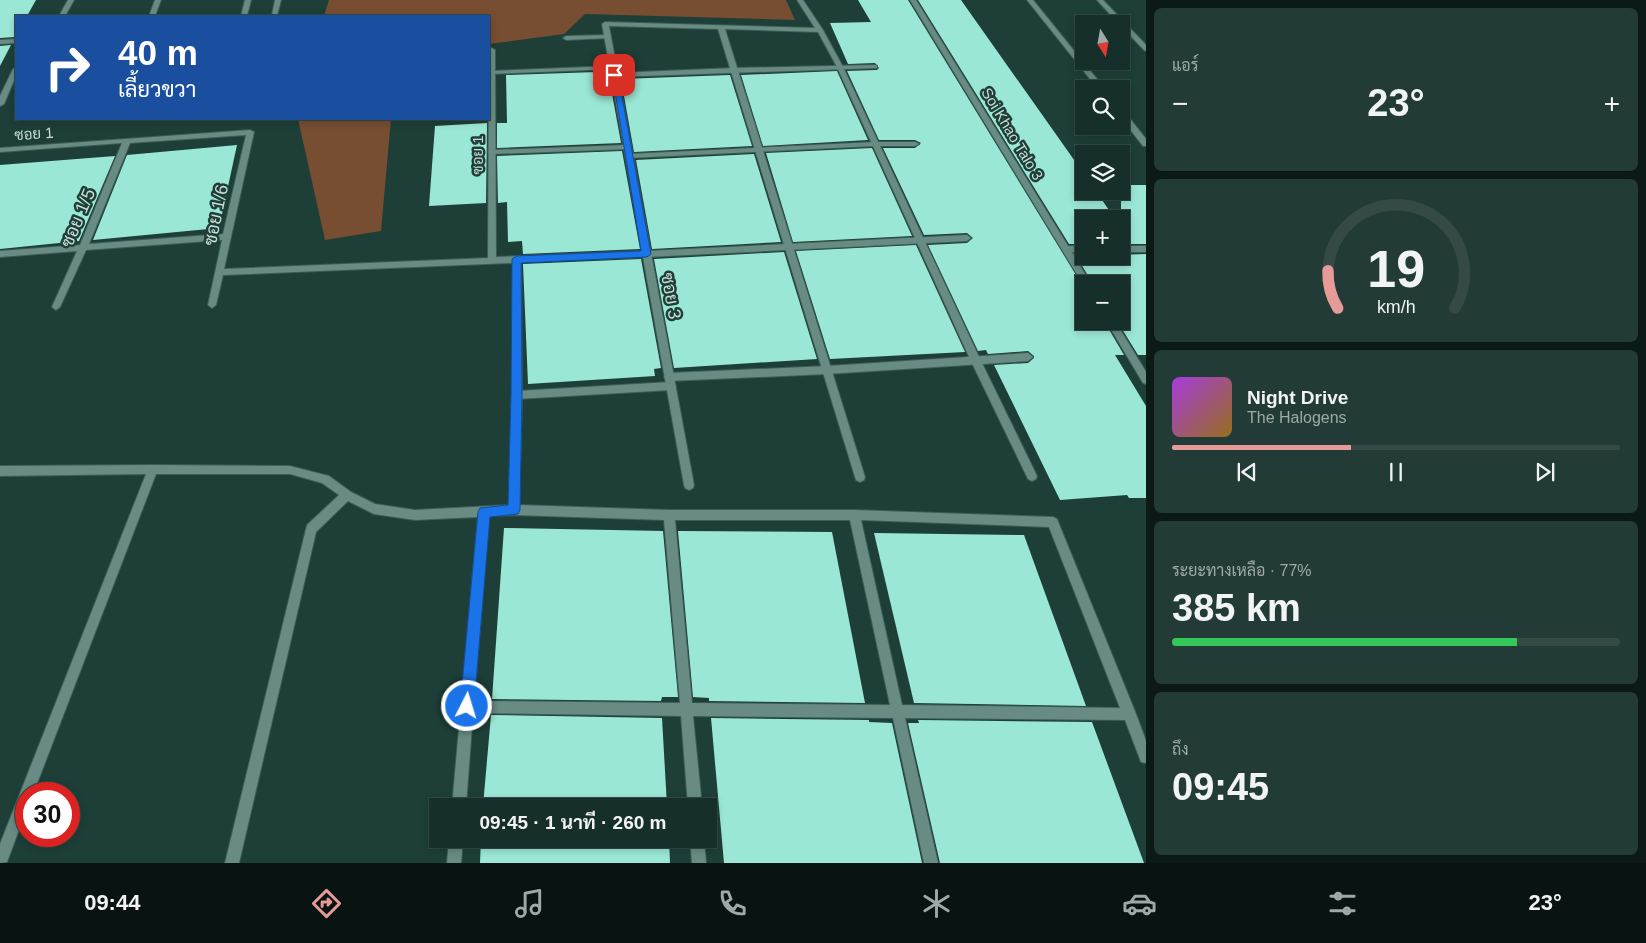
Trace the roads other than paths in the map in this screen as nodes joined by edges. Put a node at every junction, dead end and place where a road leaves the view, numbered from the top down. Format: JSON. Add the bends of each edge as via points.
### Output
{"nodes":[{"id":1,"x":71,"y":0,"type":"edge"},
{"id":2,"x":158,"y":0,"type":"edge"},
{"id":3,"x":248,"y":0,"type":"edge"},
{"id":4,"x":278,"y":0,"type":"edge"},
{"id":5,"x":800,"y":0,"type":"edge"},
{"id":6,"x":913,"y":0,"type":"edge"},
{"id":7,"x":1030,"y":0,"type":"edge"},
{"id":8,"x":1100,"y":0,"type":"edge"},
{"id":9,"x":63,"y":15,"type":"edge"},
{"id":10,"x":152,"y":15,"type":"edge"},
{"id":11,"x":244,"y":15,"type":"edge"},
{"id":12,"x":275,"y":15,"type":"dead end"},
{"id":13,"x":721,"y":27,"type":"junction"},
{"id":14,"x":820,"y":30,"type":"junction"},
{"id":15,"x":607,"y":37,"type":"junction"},
{"id":16,"x":566,"y":38,"type":"dead end"},
{"id":17,"x":15,"y":41,"type":"edge"},
{"id":18,"x":0,"y":42,"type":"edge"},
{"id":19,"x":1146,"y":49,"type":"edge"},
{"id":20,"x":492,"y":50,"type":"dead end"},
{"id":21,"x":840,"y":67,"type":"junction"},
{"id":22,"x":874,"y":67,"type":"dead end"},
{"id":23,"x":734,"y":70,"type":"junction"},
{"id":24,"x":15,"y":71,"type":"edge"},
{"id":25,"x":614,"y":71,"type":"junction"},
{"id":26,"x":491,"y":73,"type":"junction"},
{"id":27,"x":1095,"y":80,"type":"edge"},
{"id":28,"x":0,"y":104,"type":"edge"},
{"id":29,"x":1130,"y":124,"type":"edge"},
{"id":30,"x":250,"y":132,"type":"joint"},
{"id":31,"x":127,"y":141,"type":"junction"},
{"id":32,"x":875,"y":144,"type":"junction"},
{"id":33,"x":915,"y":144,"type":"dead end"},
{"id":34,"x":1146,"y":144,"type":"edge"},
{"id":35,"x":627,"y":147,"type":"junction"},
{"id":36,"x":758,"y":149,"type":"junction"},
{"id":37,"x":0,"y":150,"type":"edge"},
{"id":38,"x":492,"y":152,"type":"junction"},
{"id":39,"x":629,"y":156,"type":"junction"},
{"id":40,"x":227,"y":237,"type":"junction"},
{"id":41,"x":967,"y":238,"type":"dead end"},
{"id":42,"x":920,"y":241,"type":"junction"},
{"id":43,"x":788,"y":246,"type":"junction"},
{"id":44,"x":83,"y":248,"type":"junction"},
{"id":45,"x":1065,"y":249,"type":"junction"},
{"id":46,"x":1075,"y":249,"type":"edge"},
{"id":47,"x":1130,"y":249,"type":"edge"},
{"id":48,"x":1146,"y":249,"type":"edge"},
{"id":49,"x":0,"y":254,"type":"edge"},
{"id":50,"x":647,"y":254,"type":"junction"},
{"id":51,"x":517,"y":259,"type":"junction"},
{"id":52,"x":492,"y":260,"type":"junction"},
{"id":53,"x":220,"y":272,"type":"junction"},
{"id":54,"x":1081,"y":275,"type":"edge"},
{"id":55,"x":212,"y":305,"type":"dead end"},
{"id":56,"x":56,"y":307,"type":"dead end"},
{"id":57,"x":1117,"y":330,"type":"edge"},
{"id":58,"x":1028,"y":357,"type":"dead end"},
{"id":59,"x":975,"y":359,"type":"junction"},
{"id":60,"x":1141,"y":363,"type":"edge"},
{"id":61,"x":827,"y":370,"type":"junction"},
{"id":62,"x":1146,"y":380,"type":"edge"},
{"id":63,"x":670,"y":381,"type":"junction"},
{"id":64,"x":517,"y":395,"type":"junction"},
{"id":65,"x":153,"y":469,"type":"junction"},
{"id":66,"x":0,"y":471,"type":"edge"},
{"id":67,"x":1032,"y":476,"type":"dead end"},
{"id":68,"x":860,"y":477,"type":"dead end"},
{"id":69,"x":689,"y":485,"type":"dead end"},
{"id":70,"x":347,"y":495,"type":"junction"},
{"id":71,"x":514,"y":510,"type":"junction"},
{"id":72,"x":484,"y":512,"type":"junction"},
{"id":73,"x":670,"y":515,"type":"junction"},
{"id":74,"x":854,"y":515,"type":"junction"},
{"id":75,"x":467,"y":706,"type":"junction"},
{"id":76,"x":686,"y":709,"type":"junction"},
{"id":77,"x":897,"y":712,"type":"junction"},
{"id":78,"x":1130,"y":714,"type":"junction"},
{"id":79,"x":1146,"y":757,"type":"edge"},
{"id":80,"x":31,"y":782,"type":"edge"},
{"id":81,"x":460,"y":798,"type":"edge"},
{"id":82,"x":694,"y":798,"type":"edge"},
{"id":83,"x":15,"y":823,"type":"edge"},
{"id":84,"x":455,"y":848,"type":"edge"},
{"id":85,"x":698,"y":848,"type":"edge"},
{"id":86,"x":0,"y":862,"type":"edge"},
{"id":87,"x":232,"y":863,"type":"edge"},
{"id":88,"x":454,"y":863,"type":"edge"},
{"id":89,"x":699,"y":863,"type":"edge"},
{"id":90,"x":931,"y":863,"type":"edge"}],
"edges":[{"from":1,"to":9,"type":"street"},
{"from":2,"to":10,"type":"street"},
{"from":3,"to":11,"type":"street"},
{"from":4,"to":12,"type":"street"},
{"from":5,"to":14,"type":"street"},
{"from":6,"to":45,"type":"street","name":"Soi Khao Talo 3"},
{"from":7,"to":27,"type":"street"},
{"from":8,"to":19,"type":"street"},
{"from":13,"to":14,"type":"street"},
{"from":13,"to":15,"type":"street","name":"ซอย 3","via":[[605,24]]},
{"from":13,"to":23,"type":"street"},
{"from":14,"to":21,"type":"street"},
{"from":15,"to":16,"type":"street"},
{"from":15,"to":25,"type":"street","name":"ซอย 3"},
{"from":17,"to":18,"type":"street"},
{"from":20,"to":26,"type":"street","name":"ซอย 1"},
{"from":21,"to":22,"type":"street"},
{"from":21,"to":23,"type":"street"},
{"from":21,"to":32,"type":"street"},
{"from":23,"to":25,"type":"street"},
{"from":23,"to":36,"type":"street"},
{"from":24,"to":28,"type":"street"},
{"from":25,"to":26,"type":"street"},
{"from":25,"to":35,"type":"street","name":"ซอย 3"},
{"from":26,"to":38,"type":"street","name":"ซอย 1"},
{"from":29,"to":34,"type":"street"},
{"from":30,"to":31,"type":"street","name":"ซอย 1"},
{"from":30,"to":40,"type":"street","name":"ซอย 1/6"},
{"from":31,"to":37,"type":"street","name":"ซอย 1"},
{"from":31,"to":44,"type":"street","name":"ซอย 1/5"},
{"from":32,"to":33,"type":"street"},
{"from":32,"to":36,"type":"street"},
{"from":32,"to":42,"type":"street"},
{"from":35,"to":38,"type":"street"},
{"from":35,"to":39,"type":"street","name":"ซอย 3"},
{"from":36,"to":39,"type":"street"},
{"from":36,"to":43,"type":"street"},
{"from":38,"to":52,"type":"street","name":"ซอย 1"},
{"from":39,"to":50,"type":"street","name":"ซอย 3"},
{"from":40,"to":44,"type":"street"},
{"from":40,"to":53,"type":"street","name":"ซอย 1/6"},
{"from":41,"to":42,"type":"street"},
{"from":42,"to":43,"type":"street"},
{"from":42,"to":59,"type":"street"},
{"from":43,"to":50,"type":"street"},
{"from":43,"to":61,"type":"street"},
{"from":44,"to":49,"type":"street"},
{"from":44,"to":56,"type":"street","name":"ซอย 1/5"},
{"from":45,"to":46,"type":"street"},
{"from":45,"to":54,"type":"street","name":"Soi Khao Talo 3"},
{"from":47,"to":48,"type":"street"},
{"from":50,"to":51,"type":"street"},
{"from":50,"to":63,"type":"street","name":"ซอย 3"},
{"from":51,"to":52,"type":"street"},
{"from":51,"to":64,"type":"street"},
{"from":52,"to":53,"type":"street"},
{"from":53,"to":55,"type":"street","name":"ซอย 1/6"},
{"from":57,"to":60,"type":"street"},
{"from":58,"to":59,"type":"street"},
{"from":59,"to":61,"type":"street"},
{"from":59,"to":67,"type":"street"},
{"from":60,"to":62,"type":"street"},
{"from":61,"to":63,"type":"street"},
{"from":61,"to":68,"type":"street"},
{"from":63,"to":64,"type":"street"},
{"from":63,"to":69,"type":"street","name":"ซอย 3"},
{"from":64,"to":71,"type":"street"},
{"from":65,"to":66,"type":"street"},
{"from":65,"to":70,"type":"street","via":[[290,470],[325,479]]},
{"from":65,"to":80,"type":"street"},
{"from":70,"to":72,"type":"street","via":[[374,509],[415,516]]},
{"from":70,"to":87,"type":"street","via":[[311,529]]},
{"from":71,"to":72,"type":"street"},
{"from":71,"to":73,"type":"street"},
{"from":72,"to":75,"type":"street"},
{"from":73,"to":74,"type":"street"},
{"from":73,"to":76,"type":"street"},
{"from":74,"to":77,"type":"street"},
{"from":74,"to":78,"type":"street","via":[[1053,522]]},
{"from":75,"to":76,"type":"street"},
{"from":75,"to":81,"type":"street"},
{"from":76,"to":77,"type":"street"},
{"from":76,"to":82,"type":"street"},
{"from":77,"to":78,"type":"street"},
{"from":77,"to":90,"type":"street"},
{"from":78,"to":79,"type":"street"},
{"from":83,"to":86,"type":"street"},
{"from":84,"to":88,"type":"street"},
{"from":85,"to":89,"type":"street"}]}
